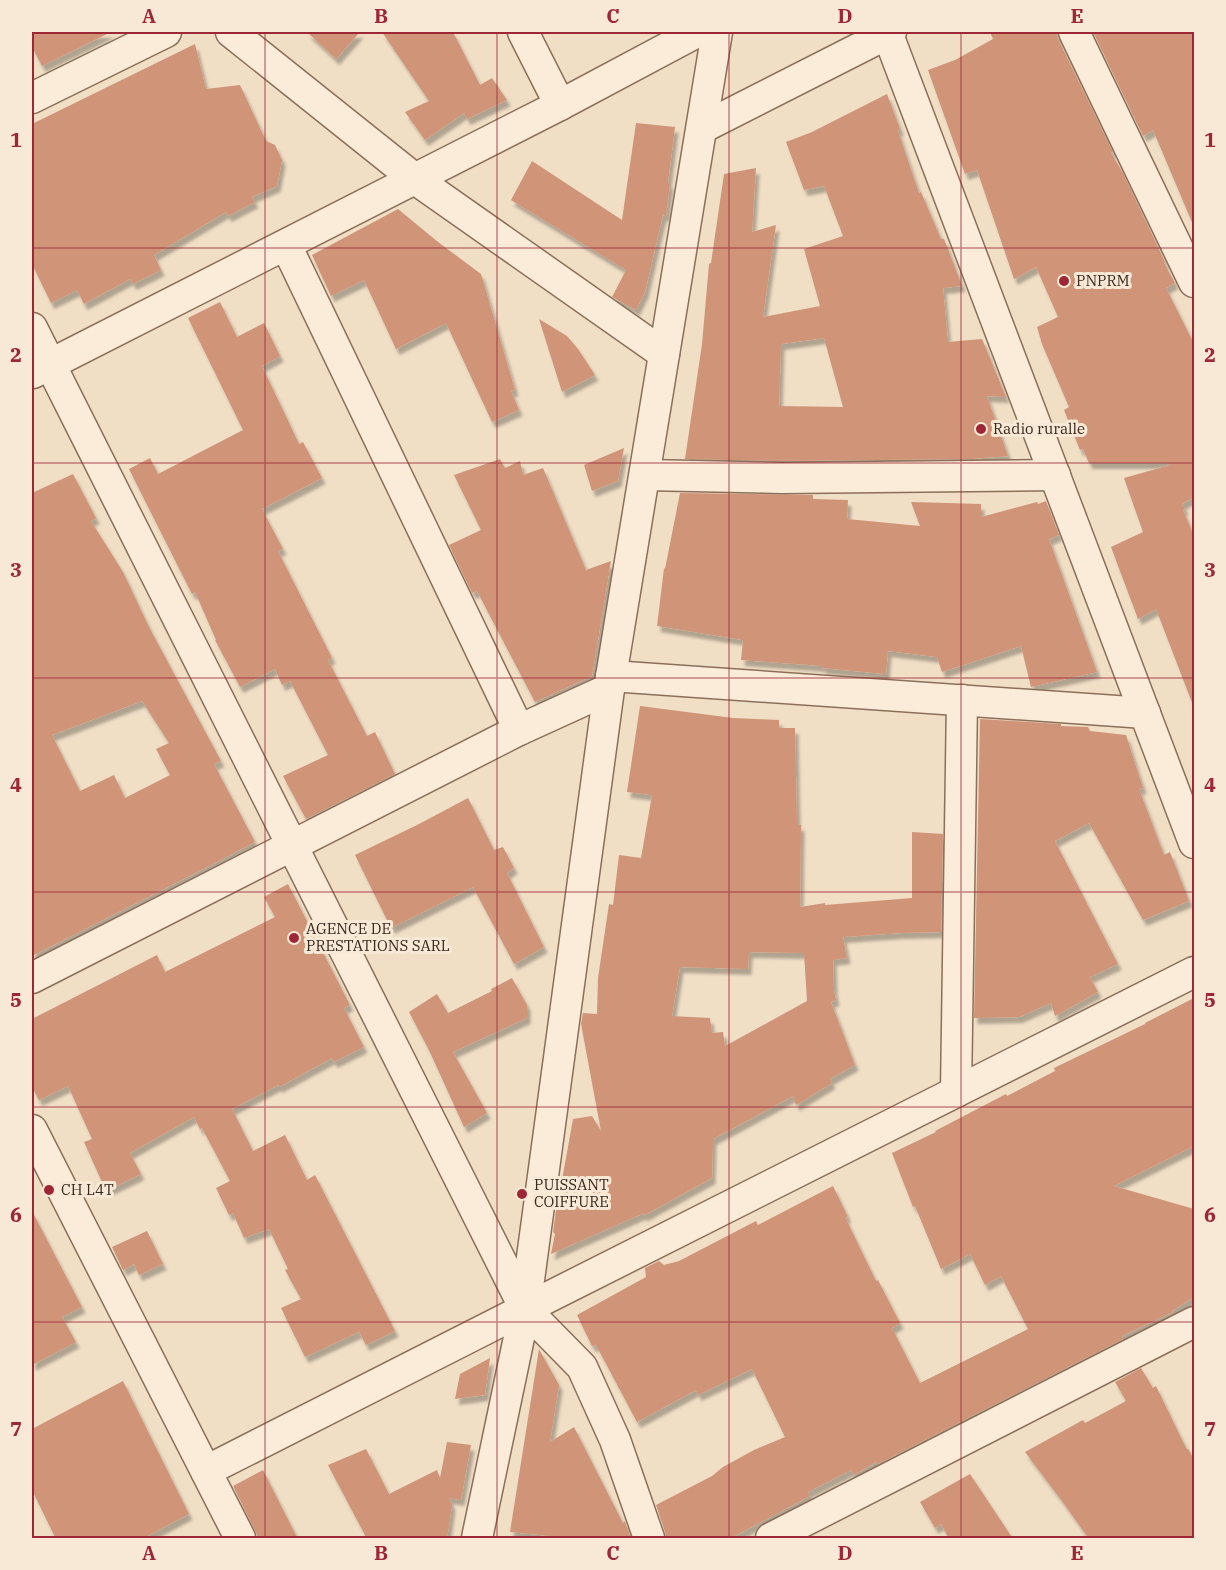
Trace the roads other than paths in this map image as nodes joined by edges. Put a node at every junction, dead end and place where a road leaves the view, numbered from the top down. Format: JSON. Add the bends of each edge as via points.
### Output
{"nodes":[{"id":1,"x":166,"y":32,"type":"edge"},
{"id":2,"x":231,"y":32,"type":"edge"},
{"id":3,"x":523,"y":32,"type":"edge"},
{"id":4,"x":697,"y":32,"type":"edge"},
{"id":5,"x":717,"y":32,"type":"edge"},
{"id":6,"x":889,"y":32,"type":"edge"},
{"id":7,"x":1074,"y":32,"type":"edge"},
{"id":8,"x":32,"y":98,"type":"edge"},
{"id":9,"x":560,"y":105,"type":"junction"},
{"id":10,"x":702,"y":128,"type":"junction"},
{"id":11,"x":415,"y":179,"type":"junction"},
{"id":12,"x":286,"y":245,"type":"junction"},
{"id":13,"x":1194,"y":282,"type":"edge"},
{"id":14,"x":32,"y":328,"type":"edge"},
{"id":15,"x":664,"y":354,"type":"junction"},
{"id":16,"x":41,"y":369,"type":"edge"},
{"id":17,"x":645,"y":475,"type":"junction"},
{"id":18,"x":1055,"y":475,"type":"junction"},
{"id":19,"x":610,"y":682,"type":"junction"},
{"id":20,"x":962,"y":700,"type":"junction"},
{"id":21,"x":1144,"y":713,"type":"junction"},
{"id":22,"x":519,"y":730,"type":"junction"},
{"id":23,"x":1194,"y":843,"type":"edge"},
{"id":24,"x":292,"y":845,"type":"junction"},
{"id":25,"x":1194,"y":972,"type":"edge"},
{"id":26,"x":32,"y":978,"type":"edge"},
{"id":27,"x":956,"y":1092,"type":"junction"},
{"id":28,"x":32,"y":1130,"type":"edge"},
{"id":29,"x":41,"y":1171,"type":"edge"},
{"id":30,"x":525,"y":1308,"type":"junction"},
{"id":31,"x":1194,"y":1322,"type":"edge"},
{"id":32,"x":206,"y":1471,"type":"junction"},
{"id":33,"x":240,"y":1539,"type":"edge"},
{"id":34,"x":477,"y":1539,"type":"edge"},
{"id":35,"x":649,"y":1539,"type":"edge"},
{"id":36,"x":771,"y":1539,"type":"edge"}],
"edges":[{"from":1,"to":8,"type":"street"},
{"from":2,"to":11,"type":"street"},
{"from":3,"to":9,"type":"street"},
{"from":4,"to":9,"type":"street"},
{"from":5,"to":10,"type":"street"},
{"from":6,"to":10,"type":"street"},
{"from":6,"to":18,"type":"street"},
{"from":7,"to":13,"type":"street"},
{"from":9,"to":11,"type":"street"},
{"from":10,"to":15,"type":"street"},
{"from":11,"to":12,"type":"street"},
{"from":11,"to":15,"type":"street"},
{"from":12,"to":16,"type":"street"},
{"from":12,"to":22,"type":"street"},
{"from":14,"to":16,"type":"street"},
{"from":15,"to":17,"type":"street"},
{"from":16,"to":24,"type":"street"},
{"from":17,"to":18,"type":"street"},
{"from":17,"to":19,"type":"street"},
{"from":18,"to":21,"type":"street"},
{"from":19,"to":20,"type":"street"},
{"from":19,"to":22,"type":"street"},
{"from":19,"to":30,"type":"street"},
{"from":20,"to":21,"type":"street"},
{"from":20,"to":27,"type":"street"},
{"from":21,"to":23,"type":"street"},
{"from":22,"to":24,"type":"street"},
{"from":24,"to":26,"type":"street"},
{"from":24,"to":30,"type":"street"},
{"from":25,"to":27,"type":"street"},
{"from":27,"to":30,"type":"street"},
{"from":28,"to":29,"type":"street"},
{"from":29,"to":32,"type":"street"},
{"from":30,"to":32,"type":"street"},
{"from":30,"to":34,"type":"street"},
{"from":30,"to":35,"type":"street","via":[[582,1367],[615,1440]]},
{"from":31,"to":36,"type":"street"},
{"from":32,"to":33,"type":"street"}]}
